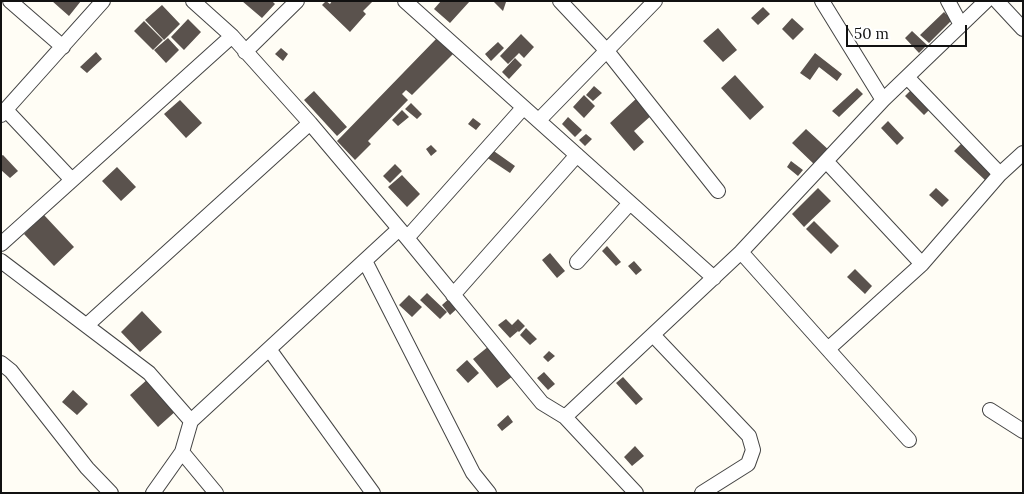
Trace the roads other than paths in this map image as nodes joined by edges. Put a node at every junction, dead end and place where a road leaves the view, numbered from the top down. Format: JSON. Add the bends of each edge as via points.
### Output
{"nodes":[{"id":1,"x":10,"y":1,"type":"edge"},
{"id":2,"x":104,"y":1,"type":"edge"},
{"id":3,"x":193,"y":1,"type":"edge"},
{"id":4,"x":297,"y":1,"type":"edge"},
{"id":5,"x":404,"y":1,"type":"edge"},
{"id":6,"x":560,"y":1,"type":"edge"},
{"id":7,"x":655,"y":1,"type":"edge"},
{"id":8,"x":822,"y":1,"type":"edge"},
{"id":9,"x":948,"y":1,"type":"edge"},
{"id":10,"x":986,"y":1,"type":"edge"},
{"id":11,"x":997,"y":1,"type":"edge"},
{"id":12,"x":961,"y":25,"type":"junction"},
{"id":13,"x":1023,"y":29,"type":"edge"},
{"id":14,"x":232,"y":36,"type":"junction"},
{"id":15,"x":63,"y":47,"type":"junction"},
{"id":16,"x":607,"y":51,"type":"junction"},
{"id":17,"x":245,"y":52,"type":"junction"},
{"id":18,"x":907,"y":77,"type":"junction"},
{"id":19,"x":883,"y":100,"type":"junction"},
{"id":20,"x":523,"y":108,"type":"junction"},
{"id":21,"x":4,"y":112,"type":"edge"},
{"id":22,"x":539,"y":120,"type":"junction"},
{"id":23,"x":310,"y":123,"type":"junction"},
{"id":24,"x":1023,"y":153,"type":"edge"},
{"id":25,"x":577,"y":155,"type":"junction"},
{"id":26,"x":826,"y":161,"type":"junction"},
{"id":27,"x":1000,"y":174,"type":"junction"},
{"id":28,"x":72,"y":180,"type":"junction"},
{"id":29,"x":718,"y":191,"type":"dead end"},
{"id":30,"x":630,"y":202,"type":"junction"},
{"id":31,"x":403,"y":234,"type":"junction"},
{"id":32,"x":1,"y":244,"type":"edge"},
{"id":33,"x":741,"y":252,"type":"junction"},
{"id":34,"x":365,"y":260,"type":"junction"},
{"id":35,"x":1,"y":261,"type":"edge"},
{"id":36,"x":577,"y":262,"type":"dead end"},
{"id":37,"x":922,"y":264,"type":"junction"},
{"id":38,"x":714,"y":278,"type":"junction"},
{"id":39,"x":453,"y":296,"type":"junction"},
{"id":40,"x":87,"y":325,"type":"junction"},
{"id":41,"x":654,"y":336,"type":"junction"},
{"id":42,"x":269,"y":349,"type":"junction"},
{"id":43,"x":828,"y":349,"type":"junction"},
{"id":44,"x":1,"y":363,"type":"edge"},
{"id":45,"x":990,"y":410,"type":"dead end"},
{"id":46,"x":565,"y":417,"type":"junction"},
{"id":47,"x":191,"y":421,"type":"junction"},
{"id":48,"x":1023,"y":431,"type":"edge"},
{"id":49,"x":909,"y":440,"type":"dead end"},
{"id":50,"x":182,"y":452,"type":"junction"},
{"id":51,"x":111,"y":493,"type":"edge"},
{"id":52,"x":153,"y":493,"type":"edge"},
{"id":53,"x":216,"y":493,"type":"edge"},
{"id":54,"x":373,"y":493,"type":"edge"},
{"id":55,"x":490,"y":493,"type":"edge"},
{"id":56,"x":636,"y":493,"type":"edge"},
{"id":57,"x":702,"y":493,"type":"edge"}],
"edges":[{"from":1,"to":15,"type":"street"},
{"from":2,"to":15,"type":"street"},
{"from":3,"to":14,"type":"street"},
{"from":4,"to":17,"type":"street"},
{"from":5,"to":20,"type":"street"},
{"from":6,"to":16,"type":"street"},
{"from":7,"to":16,"type":"street"},
{"from":8,"to":19,"type":"street"},
{"from":9,"to":12,"type":"street"},
{"from":10,"to":12,"type":"street"},
{"from":11,"to":13,"type":"street"},
{"from":12,"to":18,"type":"street"},
{"from":14,"to":17,"type":"street"},
{"from":14,"to":28,"type":"street"},
{"from":15,"to":21,"type":"street"},
{"from":16,"to":22,"type":"street"},
{"from":16,"to":29,"type":"street"},
{"from":17,"to":23,"type":"street"},
{"from":18,"to":19,"type":"street"},
{"from":18,"to":27,"type":"street"},
{"from":19,"to":26,"type":"street"},
{"from":20,"to":22,"type":"street"},
{"from":20,"to":31,"type":"street"},
{"from":21,"to":28,"type":"street"},
{"from":22,"to":25,"type":"street"},
{"from":23,"to":31,"type":"street"},
{"from":23,"to":40,"type":"street"},
{"from":24,"to":27,"type":"street"},
{"from":25,"to":30,"type":"street"},
{"from":25,"to":39,"type":"street"},
{"from":26,"to":33,"type":"street"},
{"from":26,"to":37,"type":"street"},
{"from":27,"to":37,"type":"street"},
{"from":28,"to":32,"type":"street"},
{"from":30,"to":36,"type":"street"},
{"from":30,"to":38,"type":"street"},
{"from":31,"to":34,"type":"street"},
{"from":31,"to":39,"type":"street"},
{"from":33,"to":38,"type":"street"},
{"from":33,"to":43,"type":"street"},
{"from":34,"to":42,"type":"street"},
{"from":34,"to":55,"type":"street","via":[[473,473]]},
{"from":35,"to":40,"type":"street"},
{"from":37,"to":43,"type":"street"},
{"from":38,"to":41,"type":"street"},
{"from":39,"to":46,"type":"street","via":[[542,403]]},
{"from":40,"to":47,"type":"street","via":[[149,373]]},
{"from":41,"to":46,"type":"street"},
{"from":41,"to":57,"type":"street","via":[[749,436],[752,450],[748,464]]},
{"from":42,"to":47,"type":"street"},
{"from":42,"to":54,"type":"street"},
{"from":43,"to":49,"type":"street"},
{"from":44,"to":51,"type":"street"},
{"from":45,"to":48,"type":"street"},
{"from":46,"to":56,"type":"street"},
{"from":47,"to":50,"type":"street"},
{"from":50,"to":52,"type":"street"},
{"from":50,"to":53,"type":"street"}]}
